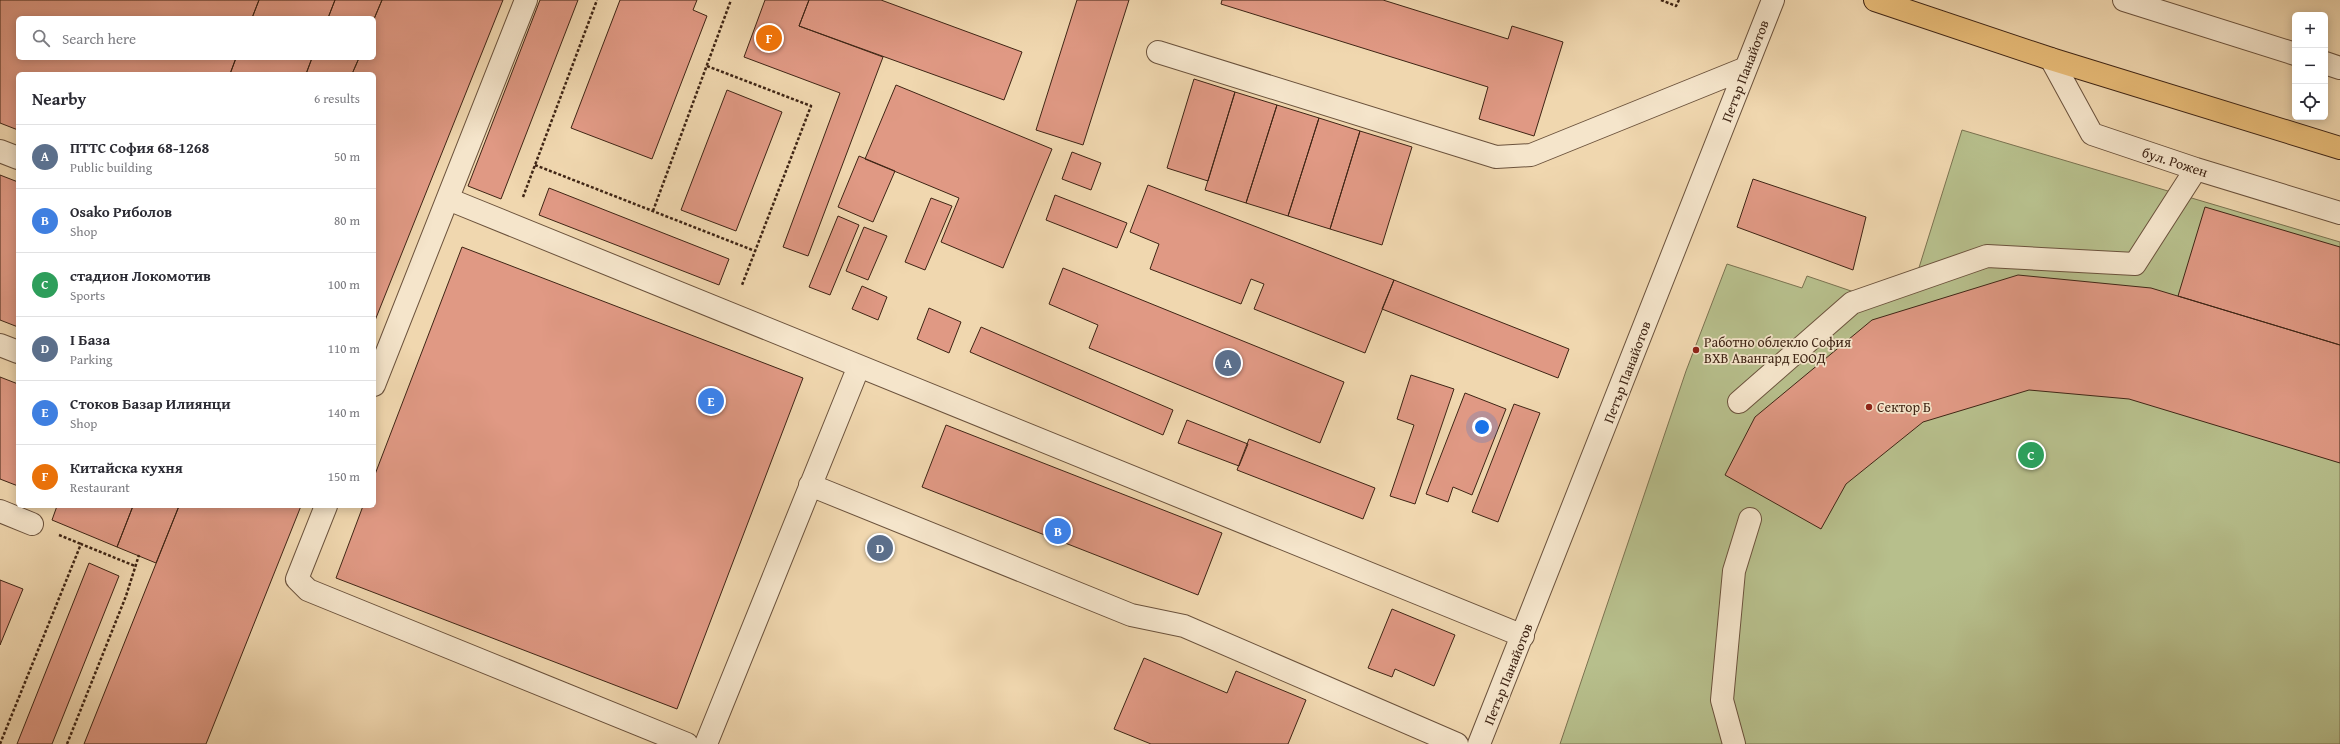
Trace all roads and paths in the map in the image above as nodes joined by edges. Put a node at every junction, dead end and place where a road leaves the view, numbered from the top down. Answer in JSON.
{"nodes":[{"id":1,"x":526,"y":0,"type":"edge"},
{"id":2,"x":597,"y":0,"type":"edge"},
{"id":3,"x":731,"y":0,"type":"edge"},
{"id":4,"x":1661,"y":0,"type":"edge"},
{"id":5,"x":1679,"y":0,"type":"edge"},
{"id":6,"x":1773,"y":0,"type":"edge"},
{"id":7,"x":1875,"y":0,"type":"edge"},
{"id":8,"x":2124,"y":0,"type":"edge"},
{"id":9,"x":1158,"y":52,"type":"dead end"},
{"id":10,"x":2292,"y":53,"type":"edge"},
{"id":11,"x":2052,"y":59,"type":"junction"},
{"id":12,"x":2328,"y":64,"type":"edge"},
{"id":13,"x":707,"y":66,"type":"junction"},
{"id":14,"x":1746,"y":68,"type":"junction"},
{"id":15,"x":2340,"y":68,"type":"edge"},
{"id":16,"x":2340,"y":148,"type":"edge"},
{"id":17,"x":0,"y":151,"type":"edge"},
{"id":18,"x":16,"y":157,"type":"edge"},
{"id":19,"x":535,"y":165,"type":"junction"},
{"id":20,"x":2196,"y":169,"type":"junction"},
{"id":21,"x":448,"y":199,"type":"junction"},
{"id":22,"x":653,"y":211,"type":"junction"},
{"id":23,"x":2340,"y":213,"type":"edge"},
{"id":24,"x":513,"y":226,"type":"junction"},
{"id":25,"x":755,"y":251,"type":"junction"},
{"id":26,"x":731,"y":314,"type":"junction"},
{"id":27,"x":0,"y":345,"type":"edge"},
{"id":28,"x":16,"y":351,"type":"edge"},
{"id":29,"x":859,"y":366,"type":"junction"},
{"id":30,"x":376,"y":380,"type":"edge"},
{"id":31,"x":1739,"y":402,"type":"dead end"},
{"id":32,"x":810,"y":485,"type":"junction"},
{"id":33,"x":325,"y":508,"type":"edge"},
{"id":34,"x":0,"y":511,"type":"edge"},
{"id":35,"x":1750,"y":519,"type":"dead end"},
{"id":36,"x":32,"y":524,"type":"dead end"},
{"id":37,"x":139,"y":555,"type":"dead end"},
{"id":38,"x":135,"y":566,"type":"junction"},
{"id":39,"x":1523,"y":636,"type":"junction"},
{"id":40,"x":0,"y":744,"type":"edge"},
{"id":41,"x":67,"y":744,"type":"edge"},
{"id":42,"x":687,"y":744,"type":"edge"},
{"id":43,"x":706,"y":744,"type":"edge"},
{"id":44,"x":1457,"y":744,"type":"edge"},
{"id":45,"x":1479,"y":744,"type":"edge"},
{"id":46,"x":1734,"y":744,"type":"edge"}],
"edges":[{"from":1,"to":21,"type":"street"},
{"from":2,"to":19,"type":"path"},
{"from":3,"to":13,"type":"path"},
{"from":4,"to":5,"type":"path"},
{"from":6,"to":14,"type":"street","name":"Петър Панайотов"},
{"from":7,"to":11,"type":"main road"},
{"from":8,"to":10,"type":"street"},
{"from":9,"to":14,"type":"street"},
{"from":11,"to":16,"type":"main road"},
{"from":11,"to":20,"type":"street","name":"бул. Рожен"},
{"from":12,"to":15,"type":"street"},
{"from":13,"to":22,"type":"path"},
{"from":13,"to":25,"type":"path"},
{"from":14,"to":39,"type":"street","name":"Петър Панайотов"},
{"from":17,"to":18,"type":"street"},
{"from":19,"to":22,"type":"path"},
{"from":19,"to":24,"type":"path"},
{"from":20,"to":23,"type":"street","name":"бул. Рожен"},
{"from":20,"to":31,"type":"street"},
{"from":21,"to":24,"type":"street"},
{"from":21,"to":30,"type":"street"},
{"from":22,"to":25,"type":"path"},
{"from":24,"to":26,"type":"street"},
{"from":25,"to":26,"type":"path"},
{"from":26,"to":29,"type":"street"},
{"from":27,"to":28,"type":"street"},
{"from":29,"to":32,"type":"street"},
{"from":29,"to":39,"type":"street"},
{"from":32,"to":43,"type":"street"},
{"from":32,"to":44,"type":"street"},
{"from":33,"to":42,"type":"street"},
{"from":34,"to":36,"type":"street"},
{"from":35,"to":46,"type":"street"},
{"from":37,"to":38,"type":"path"},
{"from":38,"to":40,"type":"path"},
{"from":38,"to":41,"type":"path"},
{"from":39,"to":45,"type":"street","name":"Петър Панайотов"}]}
